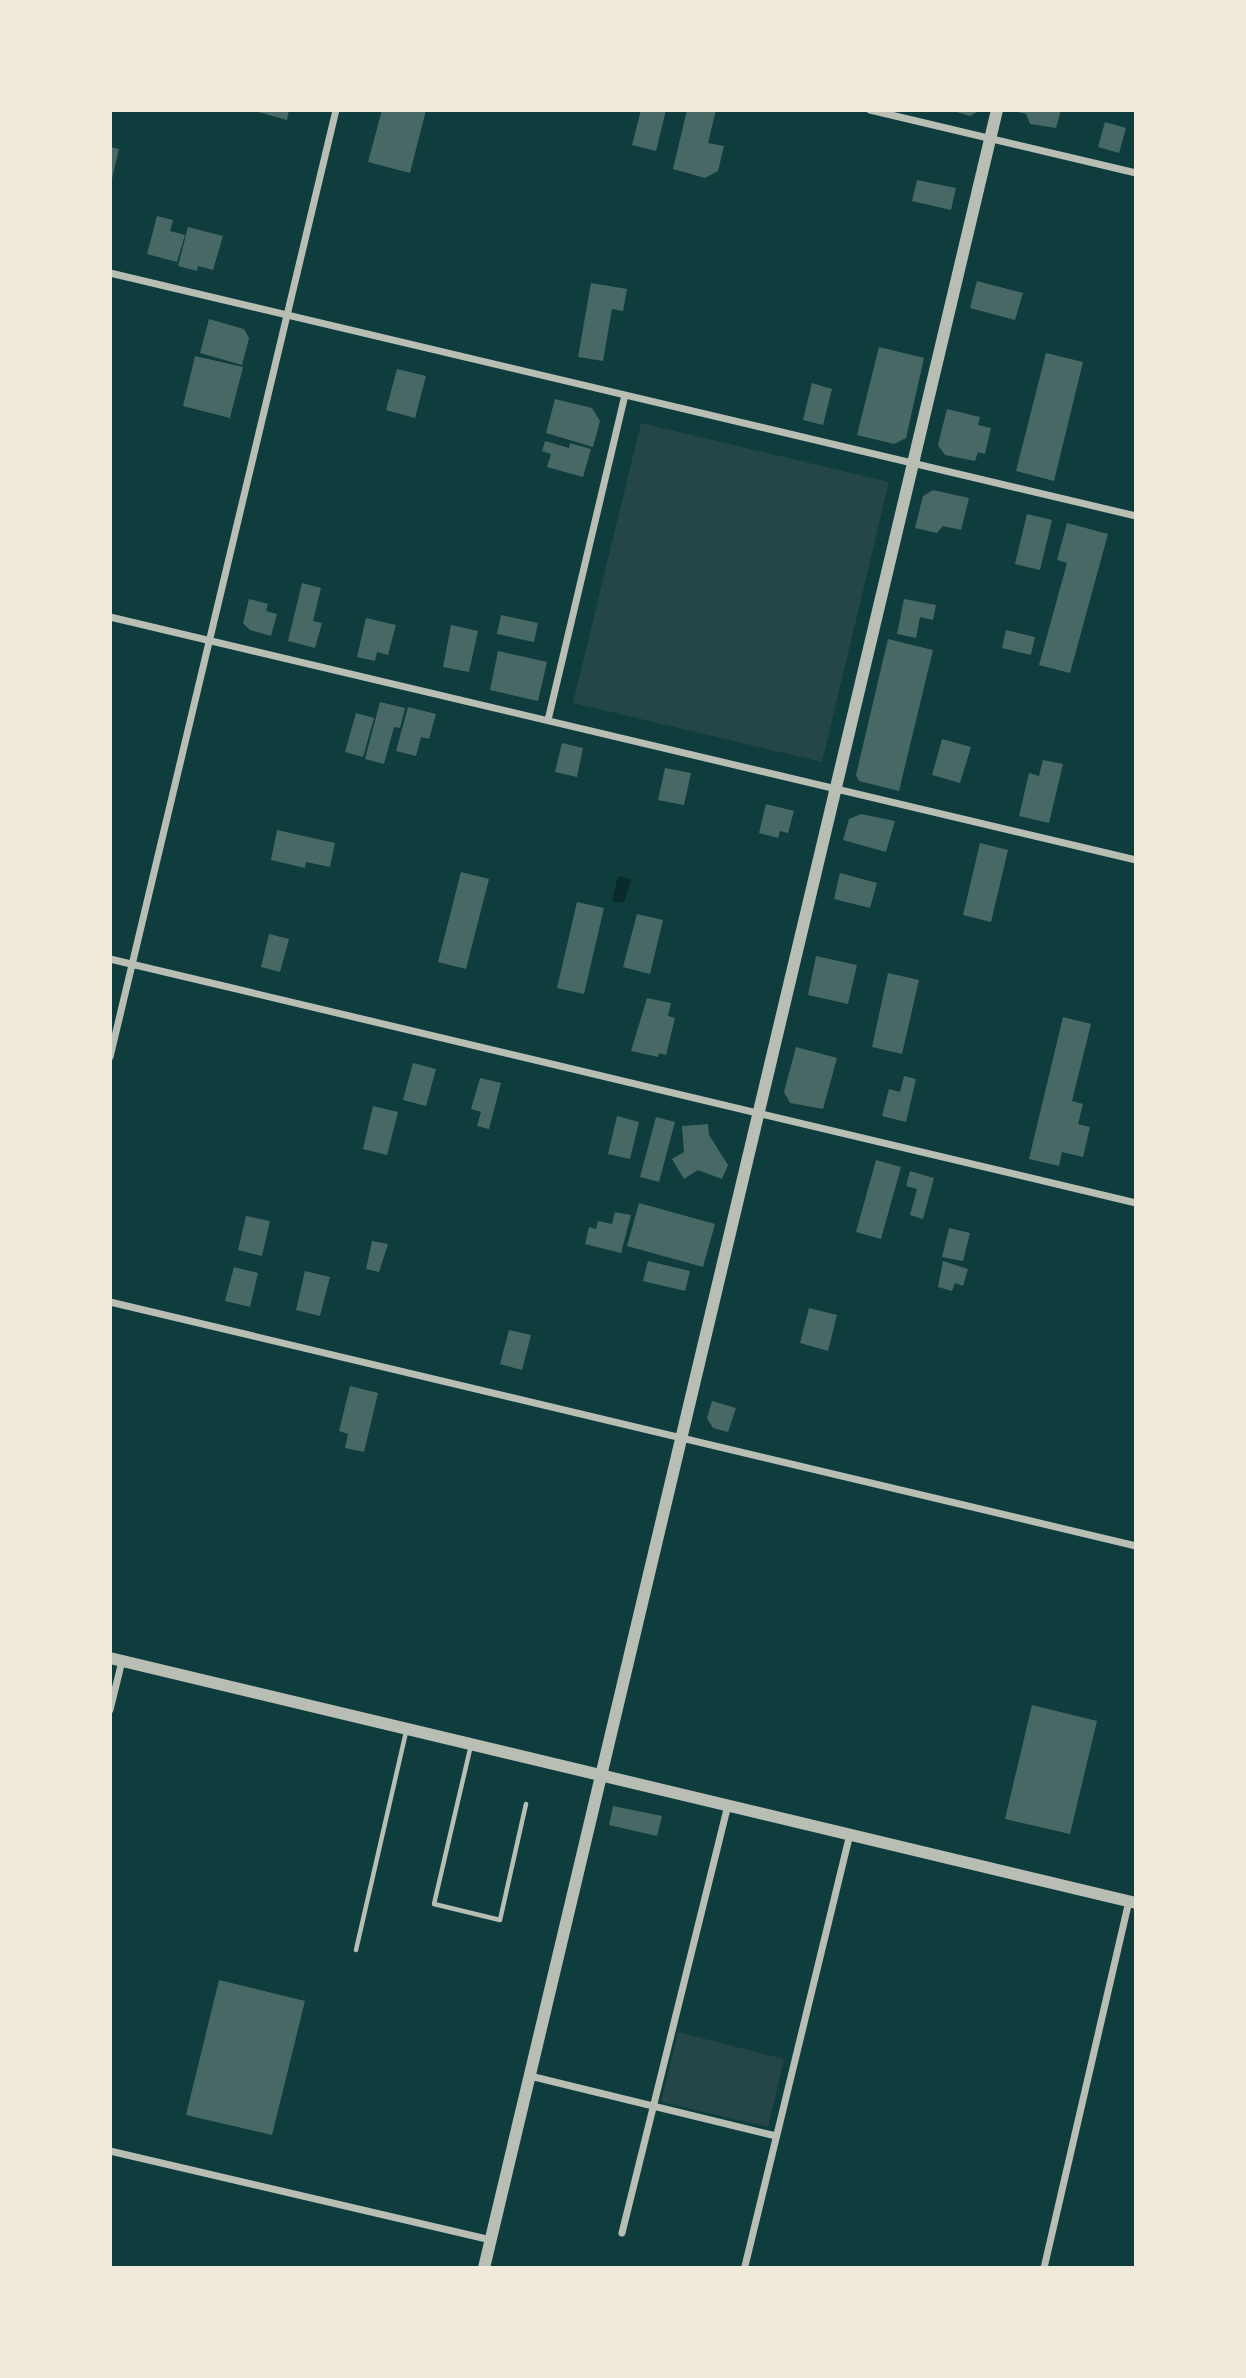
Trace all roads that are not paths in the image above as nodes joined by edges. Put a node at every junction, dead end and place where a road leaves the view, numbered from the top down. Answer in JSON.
{"nodes":[{"id":1,"x":336,"y":110,"type":"edge"},
{"id":2,"x":870,"y":110,"type":"edge"},
{"id":3,"x":997,"y":110,"type":"edge"},
{"id":4,"x":990,"y":139,"type":"junction"},
{"id":5,"x":1136,"y":173,"type":"edge"},
{"id":6,"x":110,"y":272,"type":"edge"},
{"id":7,"x":288,"y":315,"type":"junction"},
{"id":8,"x":625,"y":395,"type":"junction"},
{"id":9,"x":914,"y":463,"type":"junction"},
{"id":10,"x":1136,"y":516,"type":"edge"},
{"id":11,"x":110,"y":617,"type":"edge"},
{"id":12,"x":210,"y":642,"type":"junction"},
{"id":13,"x":548,"y":720,"type":"junction"},
{"id":14,"x":838,"y":788,"type":"junction"},
{"id":15,"x":1136,"y":860,"type":"edge"},
{"id":16,"x":110,"y":959,"type":"edge"},
{"id":17,"x":133,"y":964,"type":"junction"},
{"id":18,"x":110,"y":1057,"type":"edge"},
{"id":19,"x":760,"y":1114,"type":"junction"},
{"id":20,"x":1136,"y":1203,"type":"edge"},
{"id":21,"x":110,"y":1302,"type":"edge"},
{"id":22,"x":682,"y":1438,"type":"junction"},
{"id":23,"x":1136,"y":1546,"type":"edge"},
{"id":24,"x":116,"y":1659,"type":"edge"},
{"id":25,"x":110,"y":1710,"type":"edge"},
{"id":26,"x":407,"y":1729,"type":"junction"},
{"id":27,"x":471,"y":1744,"type":"junction"},
{"id":28,"x":602,"y":1775,"type":"junction"},
{"id":29,"x":526,"y":1804,"type":"dead end"},
{"id":30,"x":728,"y":1805,"type":"junction"},
{"id":31,"x":850,"y":1834,"type":"junction"},
{"id":32,"x":1132,"y":1902,"type":"edge"},
{"id":33,"x":356,"y":1950,"type":"dead end"},
{"id":34,"x":530,"y":2076,"type":"junction"},
{"id":35,"x":654,"y":2106,"type":"junction"},
{"id":36,"x":776,"y":2136,"type":"junction"},
{"id":37,"x":110,"y":2151,"type":"edge"},
{"id":38,"x":622,"y":2233,"type":"dead end"},
{"id":39,"x":491,"y":2240,"type":"junction"},
{"id":40,"x":745,"y":2266,"type":"edge"},
{"id":41,"x":484,"y":2268,"type":"edge"},
{"id":42,"x":1044,"y":2268,"type":"edge"}],
"edges":[{"from":1,"to":7,"type":"street"},
{"from":2,"to":4,"type":"street"},
{"from":3,"to":4,"type":"street"},
{"from":4,"to":5,"type":"street"},
{"from":4,"to":9,"type":"street"},
{"from":6,"to":7,"type":"street"},
{"from":7,"to":8,"type":"street"},
{"from":7,"to":12,"type":"street"},
{"from":8,"to":9,"type":"street"},
{"from":8,"to":13,"type":"street"},
{"from":9,"to":10,"type":"street"},
{"from":9,"to":14,"type":"street"},
{"from":11,"to":12,"type":"street"},
{"from":12,"to":13,"type":"street"},
{"from":12,"to":17,"type":"street"},
{"from":13,"to":14,"type":"street"},
{"from":14,"to":15,"type":"street"},
{"from":14,"to":19,"type":"street"},
{"from":16,"to":17,"type":"street"},
{"from":17,"to":18,"type":"street"},
{"from":17,"to":19,"type":"street"},
{"from":19,"to":20,"type":"street"},
{"from":19,"to":22,"type":"street"},
{"from":21,"to":22,"type":"street"},
{"from":22,"to":23,"type":"street"},
{"from":22,"to":28,"type":"street"},
{"from":24,"to":25,"type":"street"},
{"from":24,"to":26,"type":"street"},
{"from":26,"to":27,"type":"street"},
{"from":26,"to":33,"type":"lane"},
{"from":27,"to":28,"type":"street"},
{"from":27,"to":29,"type":"lane"},
{"from":28,"to":30,"type":"street"},
{"from":28,"to":34,"type":"street"},
{"from":30,"to":31,"type":"street"},
{"from":30,"to":35,"type":"street"},
{"from":31,"to":32,"type":"street"},
{"from":31,"to":36,"type":"street"},
{"from":32,"to":42,"type":"street"},
{"from":34,"to":35,"type":"street"},
{"from":34,"to":39,"type":"street"},
{"from":35,"to":36,"type":"street"},
{"from":35,"to":38,"type":"street"},
{"from":36,"to":40,"type":"street"},
{"from":37,"to":39,"type":"street"},
{"from":39,"to":41,"type":"street"}]}
